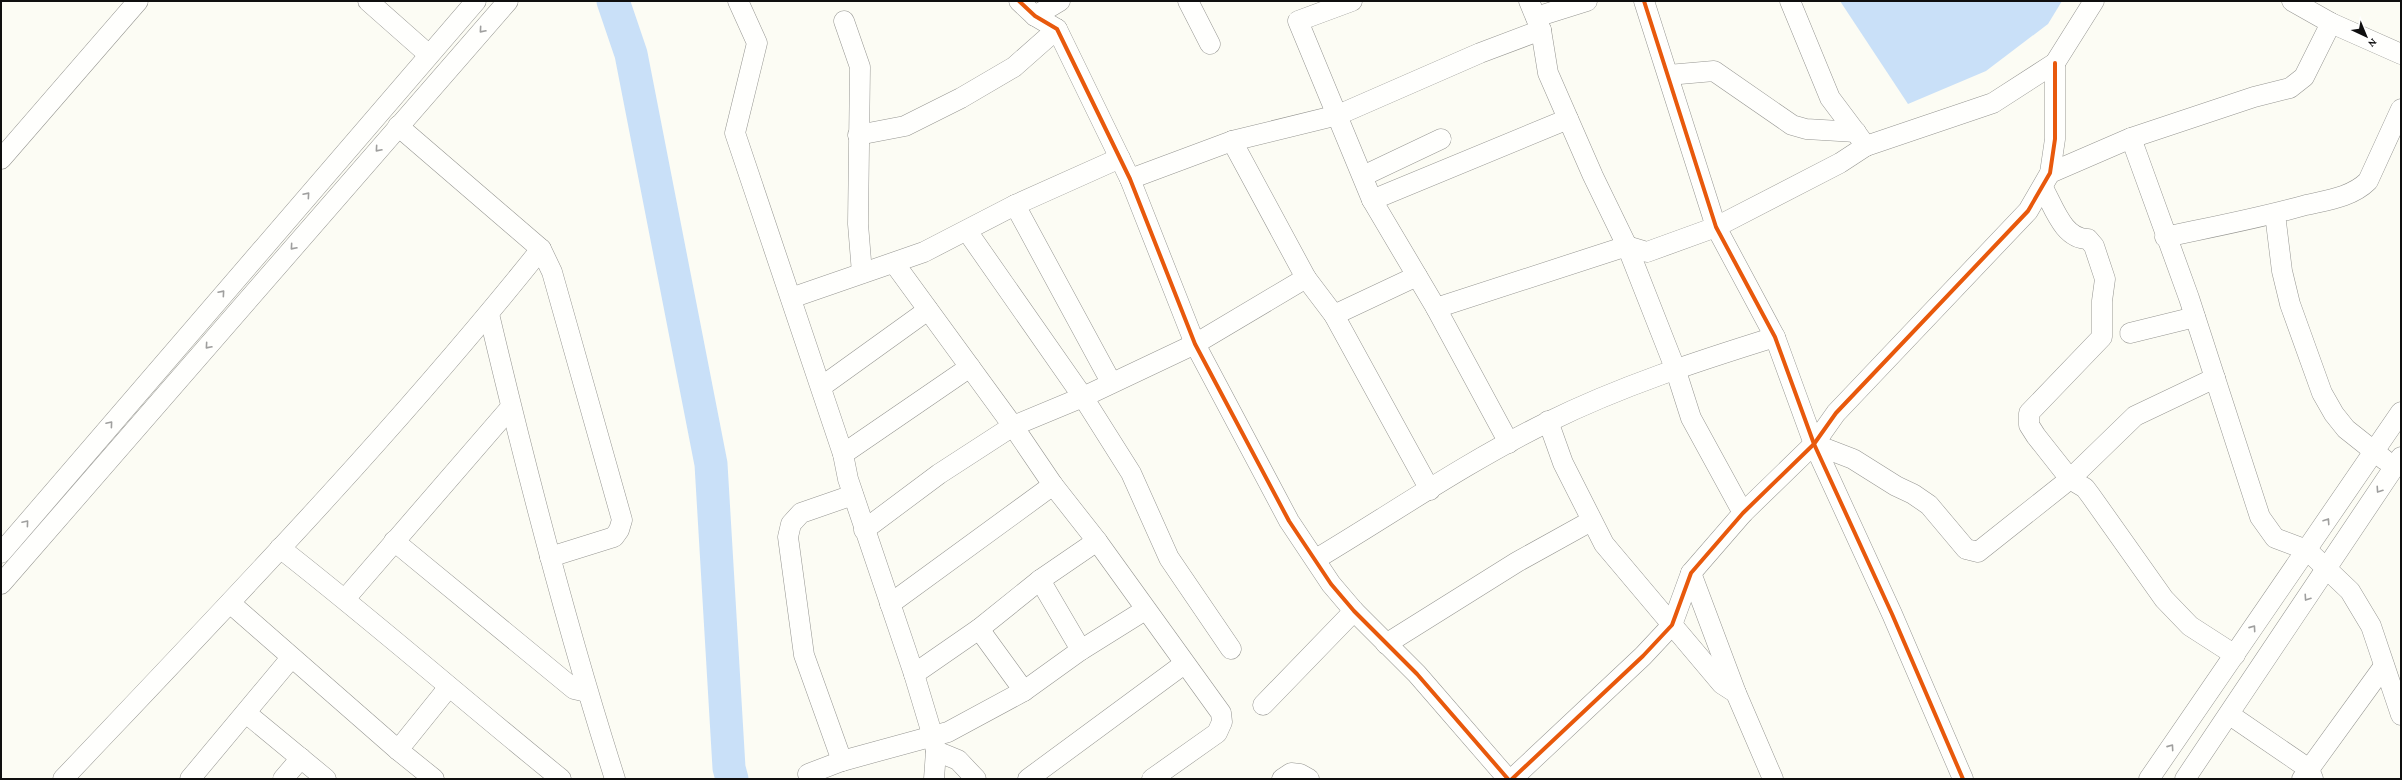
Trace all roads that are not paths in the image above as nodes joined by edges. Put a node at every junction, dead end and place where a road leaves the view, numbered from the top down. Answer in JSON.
{"nodes":[{"id":1,"x":138,"y":1,"type":"edge"},
{"id":2,"x":368,"y":1,"type":"edge"},
{"id":3,"x":508,"y":1,"type":"edge"},
{"id":4,"x":738,"y":1,"type":"edge"},
{"id":5,"x":1019,"y":1,"type":"edge"},
{"id":6,"x":1060,"y":1,"type":"edge"},
{"id":7,"x":1188,"y":1,"type":"edge"},
{"id":8,"x":1352,"y":1,"type":"edge"},
{"id":9,"x":1587,"y":1,"type":"edge"},
{"id":10,"x":1644,"y":1,"type":"edge"},
{"id":11,"x":1790,"y":1,"type":"edge"},
{"id":12,"x":2094,"y":1,"type":"edge"},
{"id":13,"x":2292,"y":1,"type":"edge"},
{"id":14,"x":474,"y":4,"type":"edge"},
{"id":15,"x":1035,"y":16,"type":"junction"},
{"id":16,"x":1535,"y":16,"type":"edge"},
{"id":17,"x":844,"y":21,"type":"dead end"},
{"id":18,"x":2331,"y":23,"type":"junction"},
{"id":19,"x":1057,"y":29,"type":"junction"},
{"id":20,"x":1210,"y":44,"type":"dead end"},
{"id":21,"x":428,"y":54,"type":"junction"},
{"id":22,"x":2401,"y":54,"type":"edge"},
{"id":23,"x":2055,"y":64,"type":"junction"},
{"id":24,"x":1668,"y":74,"type":"junction"},
{"id":25,"x":2401,"y":109,"type":"edge"},
{"id":26,"x":1338,"y":115,"type":"junction"},
{"id":27,"x":1568,"y":119,"type":"junction"},
{"id":28,"x":398,"y":126,"type":"junction"},
{"id":29,"x":858,"y":135,"type":"junction"},
{"id":30,"x":2131,"y":138,"type":"junction"},
{"id":31,"x":1441,"y":139,"type":"dead end"},
{"id":32,"x":1861,"y":139,"type":"junction"},
{"id":33,"x":1232,"y":141,"type":"junction"},
{"id":34,"x":1120,"y":158,"type":"junction"},
{"id":35,"x":1,"y":159,"type":"edge"},
{"id":36,"x":1363,"y":176,"type":"junction"},
{"id":37,"x":1130,"y":179,"type":"junction"},
{"id":38,"x":2046,"y":180,"type":"junction"},
{"id":39,"x":1372,"y":200,"type":"junction"},
{"id":40,"x":1015,"y":205,"type":"junction"},
{"id":41,"x":2274,"y":214,"type":"junction"},
{"id":42,"x":1716,"y":227,"type":"junction"},
{"id":43,"x":967,"y":231,"type":"junction"},
{"id":44,"x":2165,"y":237,"type":"junction"},
{"id":45,"x":1627,"y":246,"type":"junction"},
{"id":46,"x":541,"y":249,"type":"junction"},
{"id":47,"x":894,"y":263,"type":"junction"},
{"id":48,"x":862,"y":273,"type":"junction"},
{"id":49,"x":1417,"y":276,"type":"junction"},
{"id":50,"x":1306,"y":278,"type":"junction"},
{"id":51,"x":791,"y":298,"type":"junction"},
{"id":52,"x":1436,"y":308,"type":"junction"},
{"id":53,"x":928,"y":310,"type":"junction"},
{"id":54,"x":489,"y":314,"type":"junction"},
{"id":55,"x":1334,"y":315,"type":"junction"},
{"id":56,"x":2195,"y":317,"type":"junction"},
{"id":57,"x":2130,"y":333,"type":"dead end"},
{"id":58,"x":1775,"y":337,"type":"junction"},
{"id":59,"x":1195,"y":344,"type":"junction"},
{"id":60,"x":970,"y":367,"type":"junction"},
{"id":61,"x":1675,"y":368,"type":"junction"},
{"id":62,"x":2215,"y":378,"type":"junction"},
{"id":63,"x":1112,"y":382,"type":"junction"},
{"id":64,"x":821,"y":387,"type":"junction"},
{"id":65,"x":1083,"y":397,"type":"junction"},
{"id":66,"x":511,"y":407,"type":"junction"},
{"id":67,"x":2401,"y":412,"type":"edge"},
{"id":68,"x":1548,"y":421,"type":"junction"},
{"id":69,"x":1013,"y":426,"type":"junction"},
{"id":70,"x":1509,"y":444,"type":"junction"},
{"id":71,"x":1814,"y":444,"type":"junction"},
{"id":72,"x":2374,"y":452,"type":"junction"},
{"id":73,"x":843,"y":454,"type":"junction"},
{"id":74,"x":2399,"y":466,"type":"edge"},
{"id":75,"x":2070,"y":479,"type":"junction"},
{"id":76,"x":1053,"y":485,"type":"junction"},
{"id":77,"x":1430,"y":490,"type":"junction"},
{"id":78,"x":853,"y":495,"type":"junction"},
{"id":79,"x":1743,"y":513,"type":"junction"},
{"id":80,"x":1591,"y":521,"type":"junction"},
{"id":81,"x":864,"y":530,"type":"junction"},
{"id":82,"x":394,"y":541,"type":"junction"},
{"id":83,"x":1097,"y":541,"type":"junction"},
{"id":84,"x":280,"y":548,"type":"junction"},
{"id":85,"x":2307,"y":550,"type":"junction"},
{"id":86,"x":1,"y":553,"type":"edge"},
{"id":87,"x":550,"y":557,"type":"junction"},
{"id":88,"x":1316,"y":559,"type":"junction"},
{"id":89,"x":2326,"y":569,"type":"junction"},
{"id":90,"x":1691,"y":573,"type":"junction"},
{"id":91,"x":1040,"y":580,"type":"junction"},
{"id":92,"x":1,"y":584,"type":"edge"},
{"id":93,"x":345,"y":599,"type":"junction"},
{"id":94,"x":230,"y":603,"type":"junction"},
{"id":95,"x":890,"y":604,"type":"junction"},
{"id":96,"x":1145,"y":610,"type":"junction"},
{"id":97,"x":1354,"y":611,"type":"junction"},
{"id":98,"x":1672,"y":625,"type":"junction"},
{"id":99,"x":979,"y":630,"type":"junction"},
{"id":100,"x":1386,"y":644,"type":"junction"},
{"id":101,"x":1231,"y":649,"type":"dead end"},
{"id":102,"x":1081,"y":650,"type":"junction"},
{"id":103,"x":2235,"y":654,"type":"junction"},
{"id":104,"x":291,"y":658,"type":"junction"},
{"id":105,"x":1184,"y":664,"type":"junction"},
{"id":106,"x":2384,"y":666,"type":"junction"},
{"id":107,"x":914,"y":674,"type":"junction"},
{"id":108,"x":448,"y":688,"type":"junction"},
{"id":109,"x":1024,"y":691,"type":"junction"},
{"id":110,"x":587,"y":692,"type":"junction"},
{"id":111,"x":1736,"y":693,"type":"junction"},
{"id":112,"x":1263,"y":705,"type":"dead end"},
{"id":113,"x":246,"y":713,"type":"junction"},
{"id":114,"x":2230,"y":714,"type":"junction"},
{"id":115,"x":2401,"y":715,"type":"edge"},
{"id":116,"x":935,"y":744,"type":"junction"},
{"id":117,"x":398,"y":750,"type":"junction"},
{"id":118,"x":301,"y":758,"type":"junction"},
{"id":119,"x":842,"y":761,"type":"junction"},
{"id":120,"x":808,"y":774,"type":"dead end"},
{"id":121,"x":2308,"y":776,"type":"edge"},
{"id":122,"x":63,"y":779,"type":"edge"},
{"id":123,"x":190,"y":779,"type":"edge"},
{"id":124,"x":283,"y":779,"type":"edge"},
{"id":125,"x":326,"y":779,"type":"edge"},
{"id":126,"x":434,"y":779,"type":"edge"},
{"id":127,"x":561,"y":779,"type":"edge"},
{"id":128,"x":615,"y":779,"type":"edge"},
{"id":129,"x":934,"y":779,"type":"edge"},
{"id":130,"x":976,"y":779,"type":"edge"},
{"id":131,"x":1028,"y":779,"type":"edge"},
{"id":132,"x":1152,"y":779,"type":"edge"},
{"id":133,"x":1282,"y":779,"type":"edge"},
{"id":134,"x":1309,"y":779,"type":"edge"},
{"id":135,"x":1508,"y":779,"type":"edge"},
{"id":136,"x":1512,"y":779,"type":"edge"},
{"id":137,"x":1772,"y":779,"type":"edge"},
{"id":138,"x":1963,"y":779,"type":"edge"},
{"id":139,"x":2149,"y":779,"type":"edge"},
{"id":140,"x":2185,"y":779,"type":"edge"}],
"edges":[{"from":1,"to":35,"type":"street"},
{"from":2,"to":21,"type":"street"},
{"from":3,"to":28,"type":"street","one_way":true},
{"from":4,"to":51,"type":"street"},
{"from":5,"to":15,"type":"street"},
{"from":6,"to":15,"type":"street"},
{"from":7,"to":20,"type":"street"},
{"from":8,"to":26,"type":"street"},
{"from":9,"to":16,"type":"street"},
{"from":10,"to":24,"type":"street"},
{"from":11,"to":32,"type":"street"},
{"from":12,"to":23,"type":"street"},
{"from":13,"to":18,"type":"street"},
{"from":14,"to":21,"type":"street"},
{"from":15,"to":19,"type":"street"},
{"from":16,"to":26,"type":"street"},
{"from":16,"to":27,"type":"street"},
{"from":17,"to":29,"type":"street"},
{"from":18,"to":22,"type":"street"},
{"from":18,"to":30,"type":"street"},
{"from":19,"to":29,"type":"street"},
{"from":19,"to":34,"type":"street"},
{"from":86,"to":21,"type":"street","one_way":true},
{"from":23,"to":32,"type":"street"},
{"from":23,"to":38,"type":"street"},
{"from":24,"to":32,"type":"street"},
{"from":24,"to":42,"type":"street"},
{"from":25,"to":41,"type":"street"},
{"from":26,"to":33,"type":"street"},
{"from":26,"to":36,"type":"street"},
{"from":27,"to":39,"type":"street"},
{"from":27,"to":45,"type":"street"},
{"from":28,"to":46,"type":"street"},
{"from":28,"to":92,"type":"street","one_way":true},
{"from":29,"to":48,"type":"street"},
{"from":30,"to":38,"type":"street"},
{"from":30,"to":44,"type":"street"},
{"from":31,"to":36,"type":"street"},
{"from":32,"to":42,"type":"street"},
{"from":33,"to":37,"type":"street"},
{"from":33,"to":50,"type":"street"},
{"from":34,"to":37,"type":"street"},
{"from":34,"to":40,"type":"street"},
{"from":36,"to":39,"type":"street"},
{"from":37,"to":59,"type":"street"},
{"from":38,"to":71,"type":"street"},
{"from":38,"to":75,"type":"street"},
{"from":39,"to":49,"type":"street"},
{"from":40,"to":43,"type":"street"},
{"from":40,"to":63,"type":"street"},
{"from":41,"to":44,"type":"street"},
{"from":41,"to":72,"type":"street"},
{"from":42,"to":45,"type":"street"},
{"from":42,"to":58,"type":"street"},
{"from":43,"to":47,"type":"street"},
{"from":43,"to":65,"type":"street"},
{"from":44,"to":56,"type":"street"},
{"from":45,"to":52,"type":"street"},
{"from":45,"to":61,"type":"street"},
{"from":46,"to":54,"type":"street"},
{"from":46,"to":87,"type":"street"},
{"from":47,"to":48,"type":"street"},
{"from":47,"to":53,"type":"street"},
{"from":48,"to":51,"type":"street"},
{"from":49,"to":52,"type":"street"},
{"from":49,"to":55,"type":"street"},
{"from":50,"to":55,"type":"street"},
{"from":50,"to":59,"type":"street"},
{"from":51,"to":64,"type":"street"},
{"from":52,"to":70,"type":"street"},
{"from":53,"to":60,"type":"street"},
{"from":53,"to":64,"type":"street"},
{"from":54,"to":66,"type":"street"},
{"from":54,"to":84,"type":"street"},
{"from":55,"to":77,"type":"street"},
{"from":56,"to":57,"type":"street"},
{"from":56,"to":62,"type":"street"},
{"from":58,"to":61,"type":"street"},
{"from":58,"to":71,"type":"street"},
{"from":59,"to":63,"type":"street"},
{"from":59,"to":88,"type":"street"},
{"from":60,"to":69,"type":"street"},
{"from":60,"to":73,"type":"street"},
{"from":61,"to":68,"type":"street"},
{"from":61,"to":79,"type":"street"},
{"from":62,"to":75,"type":"street"},
{"from":62,"to":85,"type":"street"},
{"from":63,"to":65,"type":"street"},
{"from":64,"to":73,"type":"street"},
{"from":65,"to":69,"type":"street"},
{"from":65,"to":101,"type":"street"},
{"from":66,"to":82,"type":"street"},
{"from":66,"to":87,"type":"street"},
{"from":67,"to":72,"type":"street"},
{"from":68,"to":70,"type":"street"},
{"from":68,"to":80,"type":"street"},
{"from":69,"to":76,"type":"street"},
{"from":69,"to":81,"type":"street"},
{"from":70,"to":77,"type":"street"},
{"from":71,"to":75,"type":"street"},
{"from":71,"to":79,"type":"street"},
{"from":71,"to":138,"type":"street"},
{"from":72,"to":74,"type":"street"},
{"from":85,"to":72,"type":"street","one_way":true},
{"from":73,"to":78,"type":"street"},
{"from":74,"to":89,"type":"street","one_way":true},
{"from":75,"to":103,"type":"street"},
{"from":76,"to":83,"type":"street"},
{"from":76,"to":95,"type":"street"},
{"from":77,"to":88,"type":"street"},
{"from":78,"to":81,"type":"street"},
{"from":78,"to":119,"type":"street"},
{"from":79,"to":90,"type":"street"},
{"from":80,"to":98,"type":"street"},
{"from":80,"to":100,"type":"street"},
{"from":81,"to":95,"type":"street"},
{"from":82,"to":93,"type":"street"},
{"from":82,"to":110,"type":"street"},
{"from":83,"to":91,"type":"street"},
{"from":83,"to":96,"type":"street"},
{"from":84,"to":93,"type":"street"},
{"from":84,"to":94,"type":"street"},
{"from":85,"to":89,"type":"street"},
{"from":103,"to":85,"type":"street","one_way":true},
{"from":87,"to":110,"type":"street"},
{"from":88,"to":97,"type":"street"},
{"from":89,"to":106,"type":"street"},
{"from":89,"to":114,"type":"street","one_way":true},
{"from":90,"to":98,"type":"street"},
{"from":90,"to":111,"type":"street"},
{"from":91,"to":99,"type":"street"},
{"from":91,"to":102,"type":"street"},
{"from":93,"to":108,"type":"street"},
{"from":94,"to":104,"type":"street"},
{"from":94,"to":122,"type":"street"},
{"from":95,"to":107,"type":"street"},
{"from":96,"to":102,"type":"street"},
{"from":96,"to":105,"type":"street"},
{"from":97,"to":100,"type":"street"},
{"from":97,"to":112,"type":"street"},
{"from":98,"to":111,"type":"street"},
{"from":98,"to":136,"type":"street"},
{"from":99,"to":107,"type":"street"},
{"from":99,"to":109,"type":"street"},
{"from":100,"to":135,"type":"street"},
{"from":102,"to":109,"type":"street"},
{"from":139,"to":103,"type":"street","one_way":true},
{"from":104,"to":113,"type":"street"},
{"from":104,"to":117,"type":"street"},
{"from":105,"to":131,"type":"street"},
{"from":105,"to":132,"type":"street"},
{"from":106,"to":115,"type":"street"},
{"from":106,"to":121,"type":"street"},
{"from":107,"to":116,"type":"street"},
{"from":108,"to":117,"type":"street"},
{"from":108,"to":127,"type":"street"},
{"from":109,"to":116,"type":"street"},
{"from":110,"to":128,"type":"street"},
{"from":111,"to":137,"type":"street"},
{"from":113,"to":118,"type":"street"},
{"from":113,"to":123,"type":"street"},
{"from":114,"to":121,"type":"street"},
{"from":114,"to":140,"type":"street"},
{"from":116,"to":119,"type":"street"},
{"from":116,"to":129,"type":"street"},
{"from":116,"to":130,"type":"street"},
{"from":117,"to":126,"type":"street"},
{"from":118,"to":124,"type":"street"},
{"from":118,"to":125,"type":"street"},
{"from":119,"to":120,"type":"street"},
{"from":133,"to":134,"type":"street"}]}
